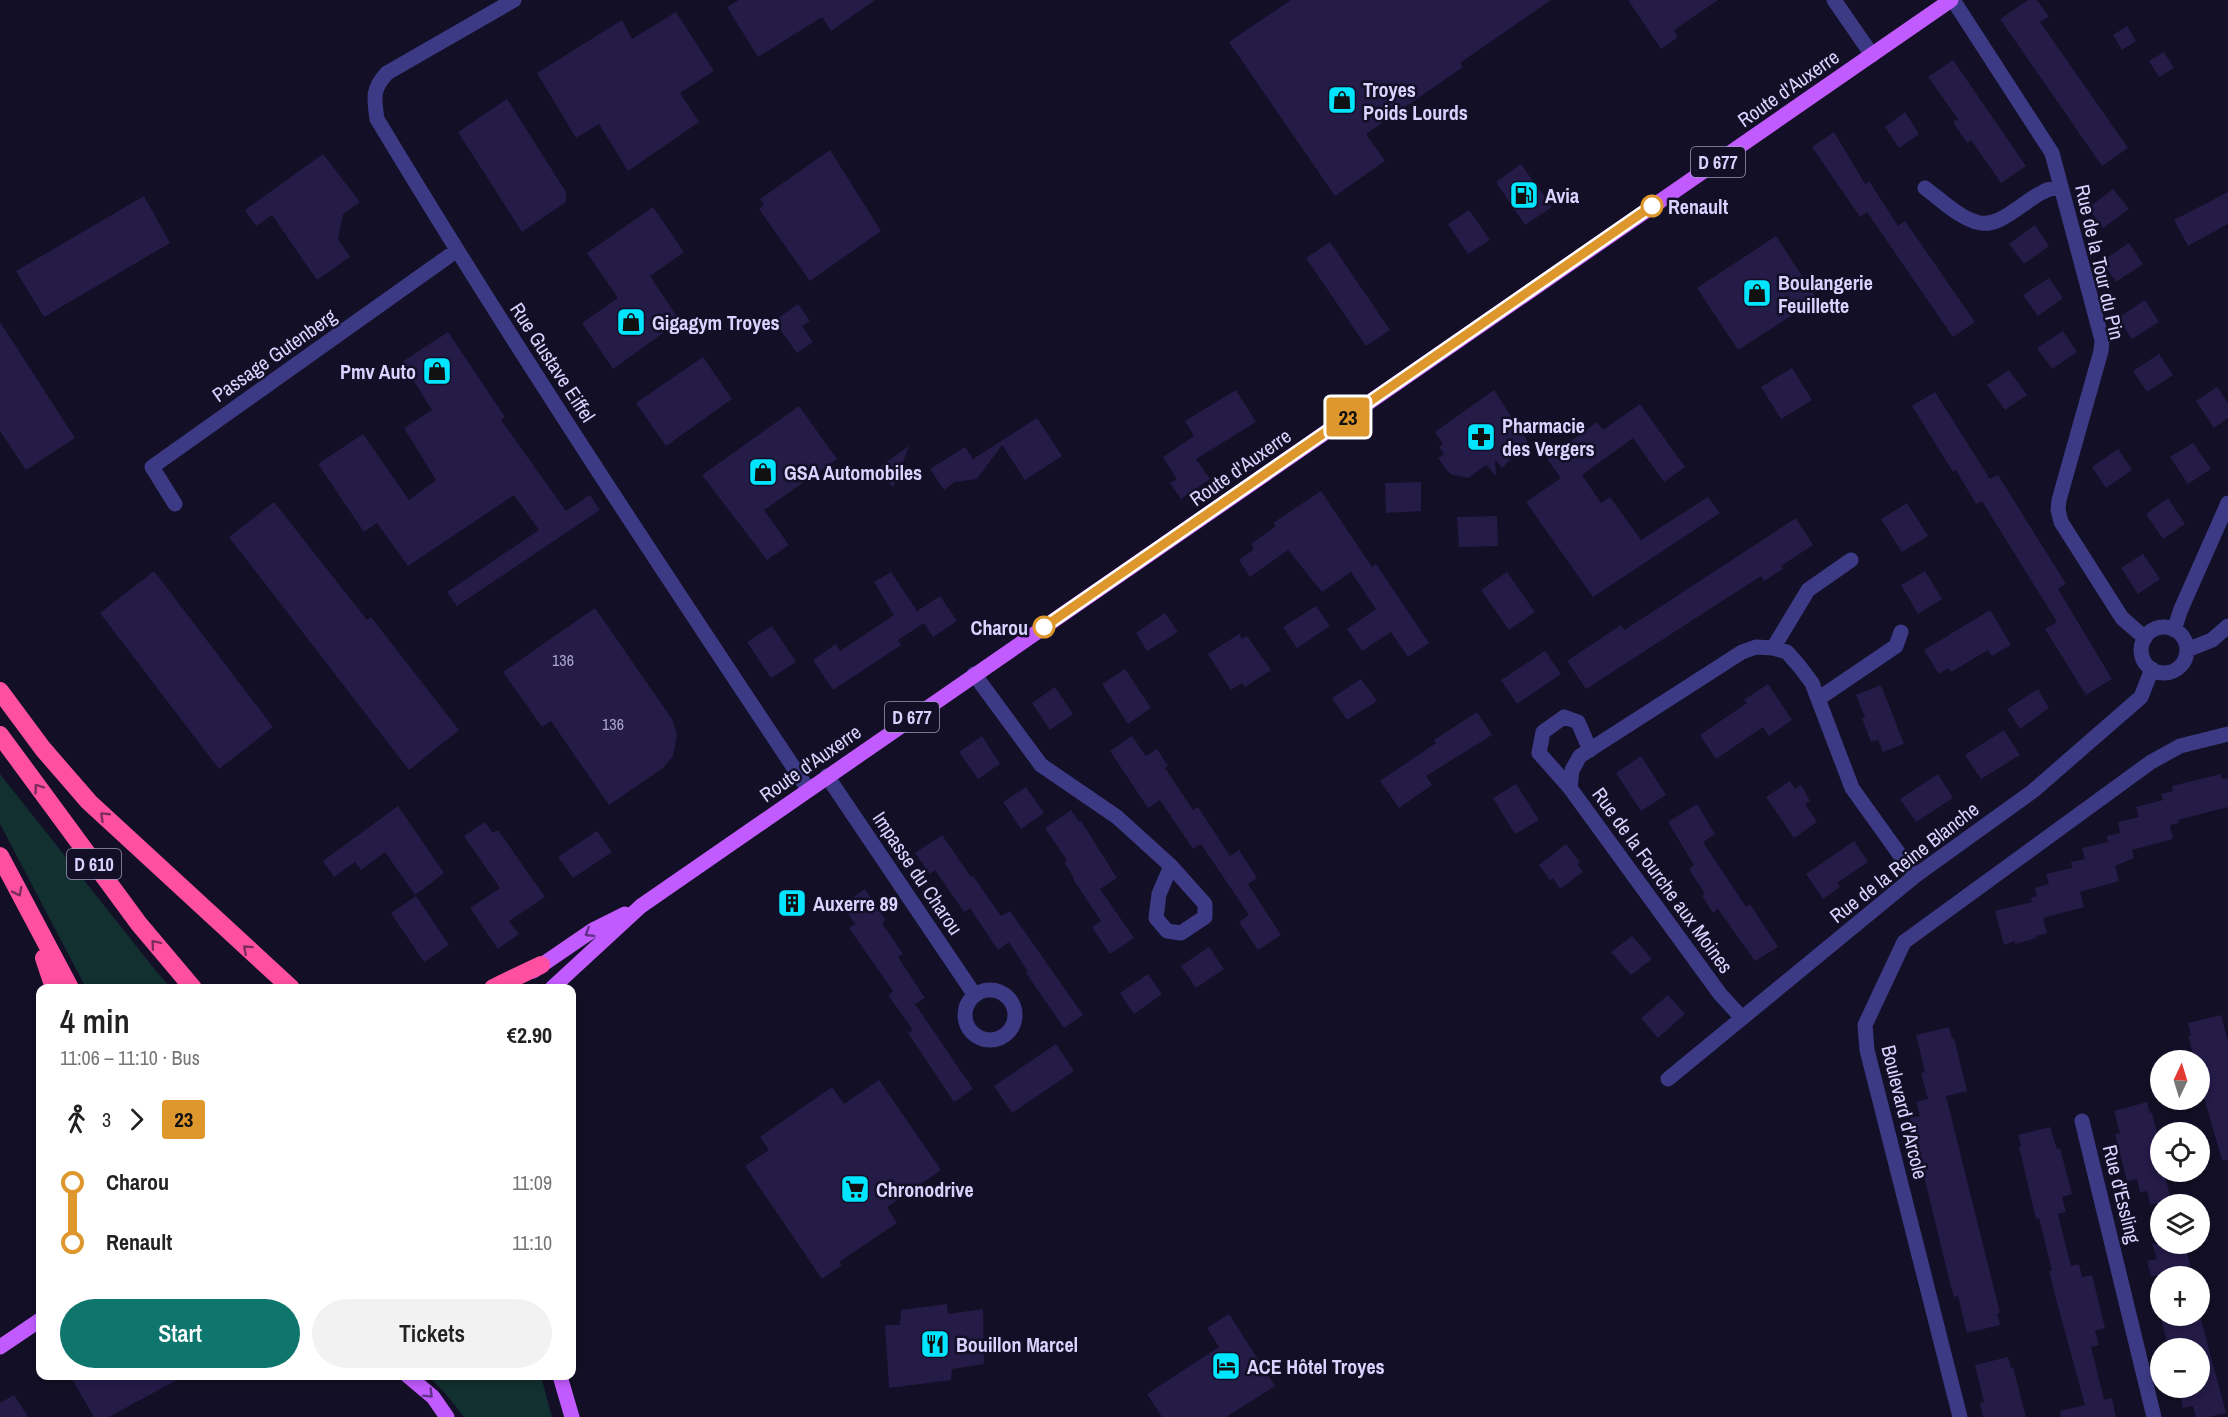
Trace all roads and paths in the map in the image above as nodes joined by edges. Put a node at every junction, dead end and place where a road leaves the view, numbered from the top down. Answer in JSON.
{"nodes":[{"id":1,"x":514,"y":0,"type":"edge"},
{"id":2,"x":1834,"y":0,"type":"edge"},
{"id":3,"x":1952,"y":0,"type":"edge"},
{"id":4,"x":1872,"y":55,"type":"junction"},
{"id":5,"x":2061,"y":187,"type":"junction"},
{"id":6,"x":1925,"y":188,"type":"dead end"},
{"id":7,"x":456,"y":251,"type":"junction"},
{"id":8,"x":2228,"y":503,"type":"edge"},
{"id":9,"x":175,"y":504,"type":"dead end"},
{"id":10,"x":1851,"y":560,"type":"dead end"},
{"id":11,"x":2228,"y":626,"type":"edge"},
{"id":12,"x":2174,"y":630,"type":"junction"},
{"id":13,"x":1901,"y":632,"type":"dead end"},
{"id":14,"x":2145,"y":638,"type":"junction"},
{"id":15,"x":1773,"y":648,"type":"junction"},
{"id":16,"x":2187,"y":650,"type":"junction"},
{"id":17,"x":2152,"y":669,"type":"junction"},
{"id":18,"x":974,"y":674,"type":"junction"},
{"id":19,"x":0,"y":691,"type":"edge"},
{"id":20,"x":1818,"y":699,"type":"junction"},
{"id":21,"x":0,"y":735,"type":"edge"},
{"id":22,"x":2228,"y":735,"type":"edge"},
{"id":23,"x":1590,"y":750,"type":"junction"},
{"id":24,"x":827,"y":776,"type":"junction"},
{"id":25,"x":1570,"y":788,"type":"junction"},
{"id":26,"x":808,"y":789,"type":"junction"},
{"id":27,"x":0,"y":856,"type":"edge"},
{"id":28,"x":1171,"y":866,"type":"dead end"},
{"id":29,"x":1914,"y":876,"type":"junction"},
{"id":30,"x":641,"y":906,"type":"junction"},
{"id":31,"x":36,"y":927,"type":"junction"},
{"id":32,"x":541,"y":965,"type":"junction"},
{"id":33,"x":53,"y":984,"type":"edge"},
{"id":34,"x":68,"y":984,"type":"edge"},
{"id":35,"x":190,"y":984,"type":"edge"},
{"id":36,"x":287,"y":984,"type":"edge"},
{"id":37,"x":501,"y":984,"type":"edge"},
{"id":38,"x":515,"y":984,"type":"edge"},
{"id":39,"x":556,"y":984,"type":"edge"},
{"id":40,"x":974,"y":994,"type":"dead end"},
{"id":41,"x":1742,"y":1018,"type":"junction"},
{"id":42,"x":1668,"y":1079,"type":"dead end"},
{"id":43,"x":2082,"y":1121,"type":"dead end"},
{"id":44,"x":36,"y":1323,"type":"edge"},
{"id":45,"x":0,"y":1347,"type":"edge"},
{"id":46,"x":413,"y":1380,"type":"edge"},
{"id":47,"x":561,"y":1380,"type":"edge"},
{"id":48,"x":447,"y":1417,"type":"edge"},
{"id":49,"x":572,"y":1417,"type":"edge"},
{"id":50,"x":1960,"y":1417,"type":"edge"},
{"id":51,"x":2154,"y":1417,"type":"edge"}],
"edges":[{"from":1,"to":7,"type":"street","name":"Rue Gustave Eiffel"},
{"from":2,"to":4,"type":"street"},
{"from":3,"to":4,"type":"main road","name":"Route d'Auxerre","number":"D 677"},
{"from":3,"to":5,"type":"street","name":"Rue de la Tour du Pin"},
{"from":4,"to":18,"type":"main road","name":"Route d'Auxerre","number":"D 677"},
{"from":5,"to":6,"type":"street"},
{"from":5,"to":14,"type":"street","name":"Rue de la Tour du Pin"},
{"from":7,"to":9,"type":"street","name":"Passage Gutenberg"},
{"from":7,"to":26,"type":"street","name":"Rue Gustave Eiffel"},
{"from":8,"to":12,"type":"street"},
{"from":10,"to":15,"type":"street"},
{"from":11,"to":16,"type":"street"},
{"from":12,"to":14,"type":"street"},
{"from":12,"to":16,"type":"street"},
{"from":13,"to":20,"type":"street"},
{"from":14,"to":17,"type":"street"},
{"from":15,"to":20,"type":"street"},
{"from":15,"to":23,"type":"street","name":"Rue de la Fourche aux Moines"},
{"from":16,"to":17,"type":"street"},
{"from":17,"to":29,"type":"street","name":"Rue de la Reine Blanche"},
{"from":18,"to":24,"type":"main road","name":"Route d'Auxerre","number":"D 677"},
{"from":18,"to":28,"type":"street"},
{"from":36,"to":19,"type":"highway","one_way":true},
{"from":20,"to":29,"type":"street"},
{"from":35,"to":21,"type":"highway","number":"D 610","one_way":true},
{"from":22,"to":50,"type":"street","name":"Boulevard d'Arcole"},
{"from":23,"to":25,"type":"street","name":"Rue de la Fourche aux Moines"},
{"from":23,"to":25,"type":"street"},
{"from":24,"to":26,"type":"main road","name":"Route d'Auxerre","number":"D 677"},
{"from":24,"to":40,"type":"street","name":"Impasse du Charou"},
{"from":25,"to":41,"type":"street","name":"Rue de la Fourche aux Moines"},
{"from":26,"to":30,"type":"main road","name":"Route d'Auxerre","number":"D 677"},
{"from":27,"to":31,"type":"highway","one_way":true},
{"from":29,"to":41,"type":"street","name":"Rue de la Reine Blanche"},
{"from":30,"to":32,"type":"main road","name":"Route d'Auxerre","number":"D 677","one_way":true},
{"from":30,"to":39,"type":"main road","name":"Route d'Auxerre","number":"D 677"},
{"from":31,"to":33,"type":"highway"},
{"from":31,"to":34,"type":"highway"},
{"from":32,"to":37,"type":"highway"},
{"from":32,"to":38,"type":"main road","name":"Route d'Auxerre","number":"D 677"},
{"from":41,"to":42,"type":"street","name":"Rue de la Reine Blanche"},
{"from":43,"to":51,"type":"street","name":"Rue d'Essling"},
{"from":44,"to":45,"type":"main road"},
{"from":46,"to":48,"type":"main road","one_way":true},
{"from":47,"to":49,"type":"main road"}]}
